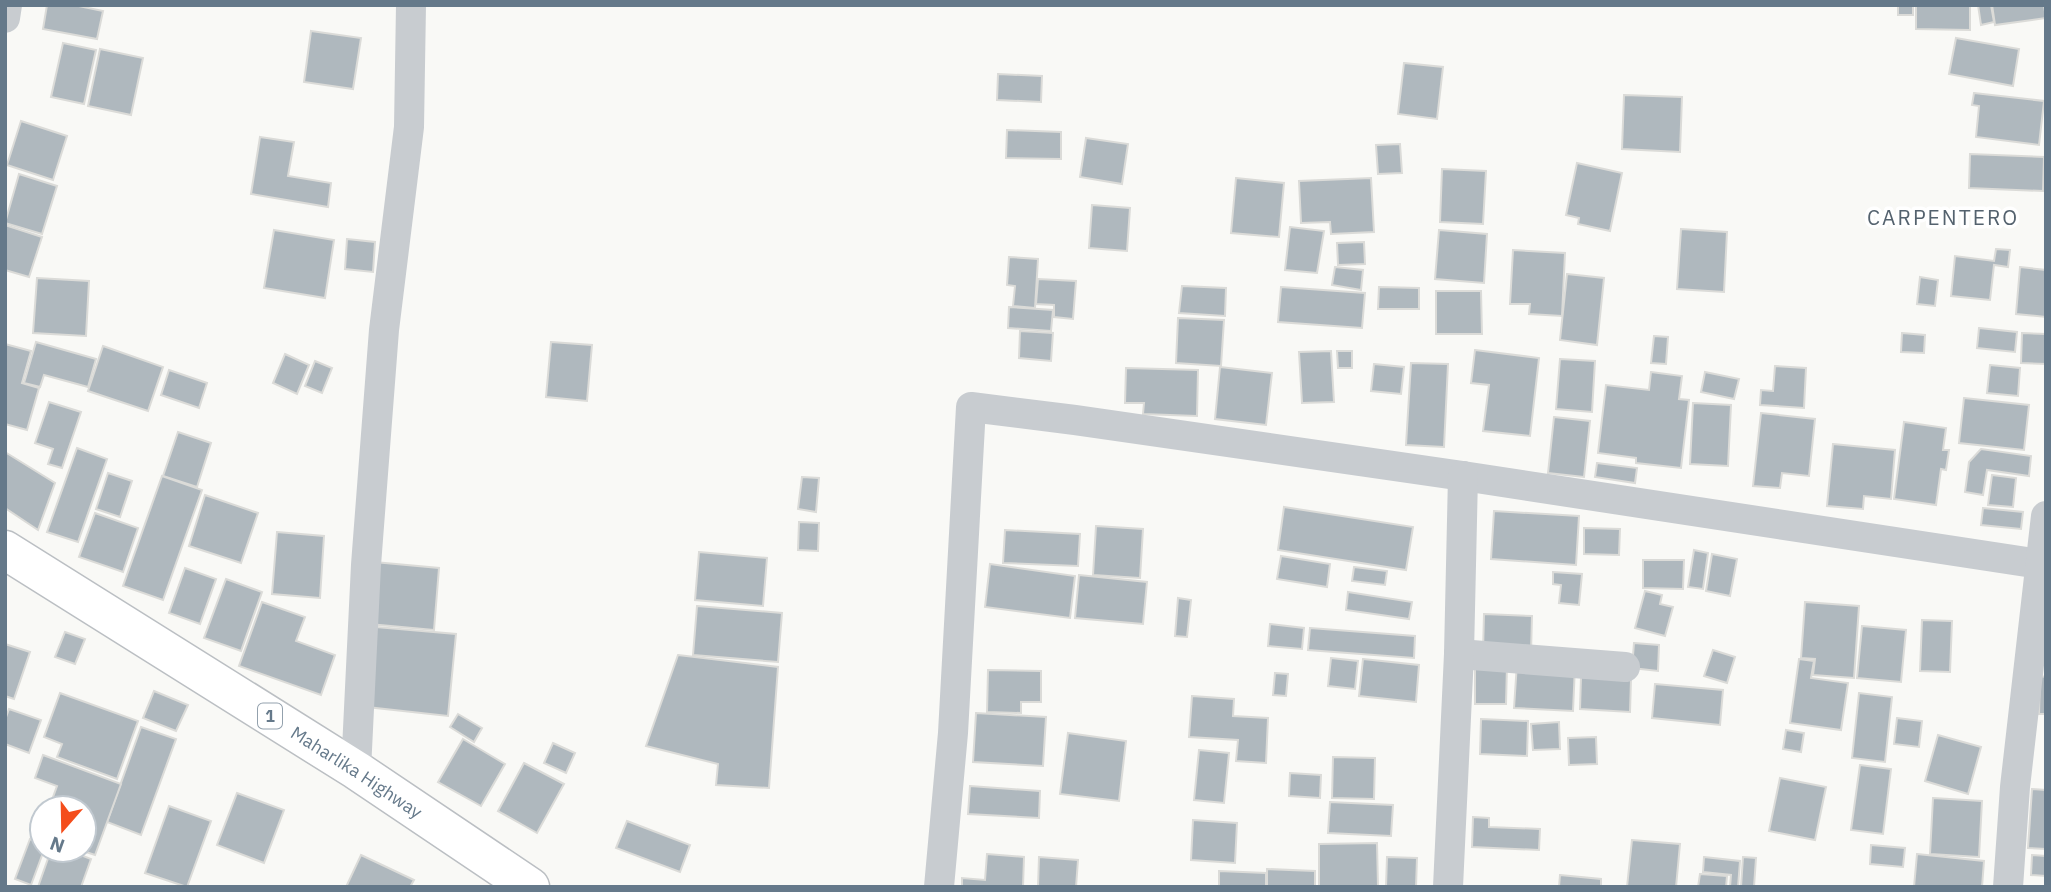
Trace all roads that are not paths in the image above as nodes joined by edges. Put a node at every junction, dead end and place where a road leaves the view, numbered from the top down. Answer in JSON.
{"nodes":[{"id":1,"x":7,"y":5,"type":"edge"},
{"id":2,"x":411,"y":5,"type":"edge"},
{"id":3,"x":5,"y":18,"type":"edge"},
{"id":4,"x":1463,"y":476,"type":"junction"},
{"id":5,"x":2046,"y":516,"type":"edge"},
{"id":6,"x":5,"y":550,"type":"edge"},
{"id":7,"x":2044,"y":565,"type":"edge"},
{"id":8,"x":1459,"y":654,"type":"junction"},
{"id":9,"x":1625,"y":667,"type":"dead end"},
{"id":10,"x":356,"y":770,"type":"junction"},
{"id":11,"x":530,"y":887,"type":"edge"},
{"id":12,"x":939,"y":887,"type":"edge"},
{"id":13,"x":1448,"y":887,"type":"edge"},
{"id":14,"x":2008,"y":887,"type":"edge"}],
"edges":[{"from":1,"to":3,"type":"street"},
{"from":2,"to":10,"type":"street"},
{"from":4,"to":7,"type":"street"},
{"from":4,"to":8,"type":"street"},
{"from":4,"to":12,"type":"street"},
{"from":5,"to":7,"type":"street"},
{"from":6,"to":10,"type":"main road","name":"Maharlika Highway","number":"1"},
{"from":7,"to":14,"type":"street"},
{"from":8,"to":9,"type":"street"},
{"from":8,"to":13,"type":"street"},
{"from":10,"to":11,"type":"main road","name":"Maharlika Highway","number":"1"}]}
